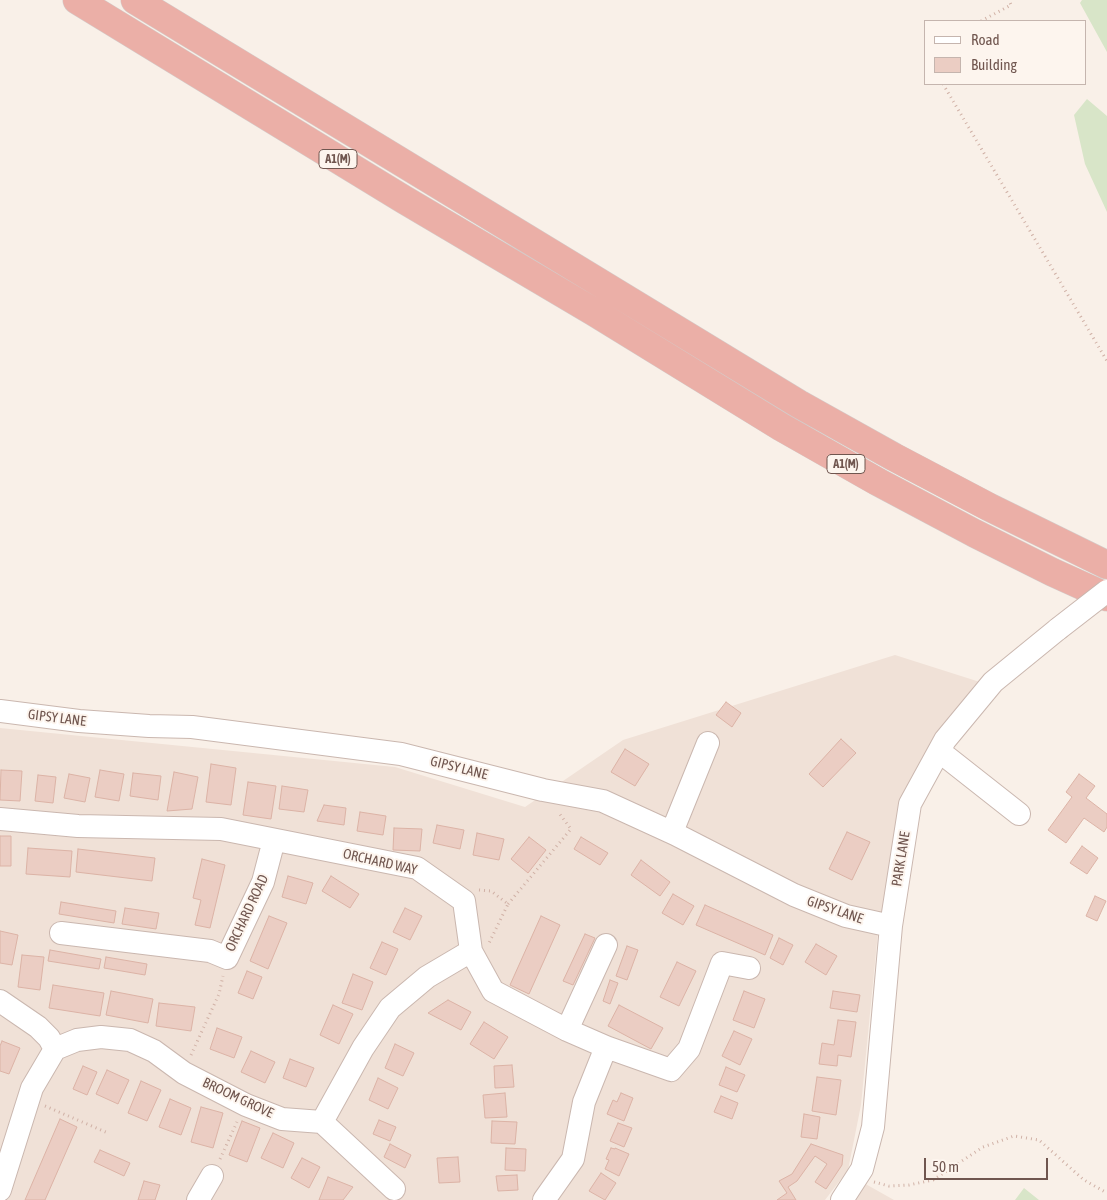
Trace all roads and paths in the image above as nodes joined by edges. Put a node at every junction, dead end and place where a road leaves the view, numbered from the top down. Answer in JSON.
{"nodes":[{"id":1,"x":77,"y":0,"type":"edge"},
{"id":2,"x":135,"y":0,"type":"edge"},
{"id":3,"x":1009,"y":0,"type":"edge"},
{"id":4,"x":983,"y":20,"type":"edge"},
{"id":5,"x":944,"y":85,"type":"edge"},
{"id":6,"x":1107,"y":361,"type":"edge"},
{"id":7,"x":1107,"y":565,"type":"edge"},
{"id":8,"x":1107,"y":591,"type":"edge"},
{"id":9,"x":1107,"y":598,"type":"edge"},
{"id":10,"x":0,"y":711,"type":"edge"},
{"id":11,"x":708,"y":743,"type":"dead end"},
{"id":12,"x":939,"y":750,"type":"junction"},
{"id":13,"x":543,"y":790,"type":"junction"},
{"id":14,"x":1019,"y":814,"type":"dead end"},
{"id":15,"x":0,"y":819,"type":"edge"},
{"id":16,"x":672,"y":832,"type":"junction"},
{"id":17,"x":274,"y":840,"type":"junction"},
{"id":18,"x":508,"y":904,"type":"dead end"},
{"id":19,"x":891,"y":926,"type":"junction"},
{"id":20,"x":61,"y":933,"type":"dead end"},
{"id":21,"x":606,"y":945,"type":"dead end"},
{"id":22,"x":471,"y":951,"type":"junction"},
{"id":23,"x":227,"y":958,"type":"junction"},
{"id":24,"x":749,"y":968,"type":"dead end"},
{"id":25,"x":0,"y":1001,"type":"edge"},
{"id":26,"x":567,"y":1030,"type":"junction"},
{"id":27,"x":606,"y":1047,"type":"junction"},
{"id":28,"x":55,"y":1049,"type":"junction"},
{"id":29,"x":184,"y":1073,"type":"junction"},
{"id":30,"x":28,"y":1099,"type":"junction"},
{"id":31,"x":246,"y":1105,"type":"junction"},
{"id":32,"x":322,"y":1122,"type":"junction"},
{"id":33,"x":108,"y":1133,"type":"dead end"},
{"id":34,"x":212,"y":1176,"type":"joint"},
{"id":35,"x":856,"y":1178,"type":"junction"},
{"id":36,"x":394,"y":1188,"type":"dead end"},
{"id":37,"x":0,"y":1190,"type":"edge"},
{"id":38,"x":1107,"y":1193,"type":"edge"},
{"id":39,"x":198,"y":1200,"type":"edge"},
{"id":40,"x":544,"y":1200,"type":"edge"},
{"id":41,"x":842,"y":1200,"type":"edge"}],
"edges":[{"from":1,"to":9,"type":"highway","number":"A1(M)"},
{"from":2,"to":7,"type":"highway","number":"A1(M)"},
{"from":3,"to":4,"type":"path"},
{"from":5,"to":6,"type":"path"},
{"from":8,"to":12,"type":"street","name":"PARK LANE","bridge":true},
{"from":10,"to":13,"type":"street","name":"GIPSY LANE"},
{"from":11,"to":16,"type":"street"},
{"from":12,"to":14,"type":"street"},
{"from":12,"to":19,"type":"street","name":"PARK LANE"},
{"from":13,"to":16,"type":"street","name":"GIPSY LANE"},
{"from":13,"to":18,"type":"path"},
{"from":15,"to":17,"type":"street","name":"ORCHARD WAY"},
{"from":16,"to":19,"type":"street","name":"GIPSY LANE"},
{"from":17,"to":22,"type":"street","name":"ORCHARD WAY"},
{"from":17,"to":23,"type":"street","name":"ORCHARD ROAD"},
{"from":19,"to":35,"type":"street","name":"PARK LANE"},
{"from":20,"to":23,"type":"street"},
{"from":21,"to":26,"type":"street"},
{"from":22,"to":26,"type":"street","name":"ORCHARD WAY"},
{"from":22,"to":32,"type":"street"},
{"from":23,"to":29,"type":"path"},
{"from":24,"to":27,"type":"street","name":"ORCHARD WAY"},
{"from":25,"to":28,"type":"street"},
{"from":26,"to":27,"type":"street","name":"ORCHARD WAY"},
{"from":27,"to":40,"type":"street"},
{"from":28,"to":29,"type":"street","name":"BROOM GROVE"},
{"from":28,"to":30,"type":"street"},
{"from":29,"to":31,"type":"street","name":"BROOM GROVE"},
{"from":30,"to":33,"type":"path"},
{"from":30,"to":37,"type":"street"},
{"from":31,"to":32,"type":"street","name":"BROOM GROVE"},
{"from":31,"to":34,"type":"path"},
{"from":32,"to":36,"type":"street"},
{"from":34,"to":39,"type":"street"},
{"from":35,"to":38,"type":"path"},
{"from":35,"to":41,"type":"street","name":"PARK LANE"}]}
